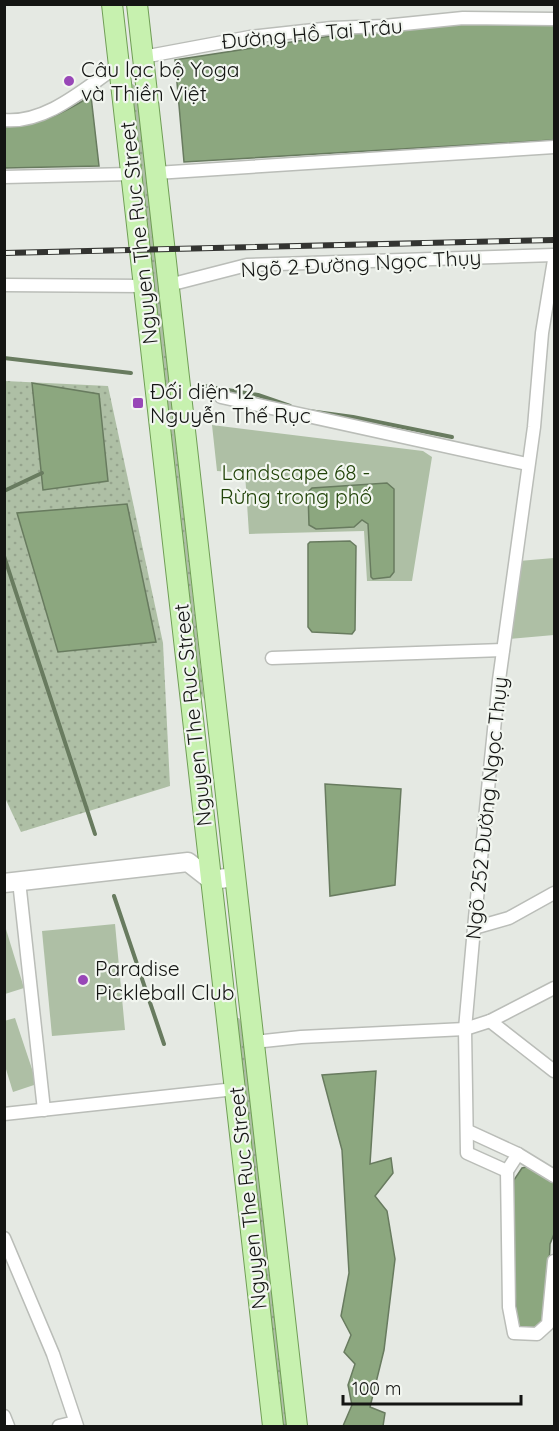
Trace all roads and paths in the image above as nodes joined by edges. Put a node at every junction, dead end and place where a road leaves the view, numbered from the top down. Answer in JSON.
{"nodes":[{"id":1,"x":112,"y":4,"type":"edge"},
{"id":2,"x":137,"y":4,"type":"edge"},
{"id":3,"x":555,"y":19,"type":"edge"},
{"id":4,"x":143,"y":57,"type":"junction"},
{"id":5,"x":119,"y":65,"type":"junction"},
{"id":6,"x":4,"y":120,"type":"edge"},
{"id":7,"x":555,"y":147,"type":"edge"},
{"id":8,"x":156,"y":173,"type":"junction"},
{"id":9,"x":131,"y":174,"type":"junction"},
{"id":10,"x":4,"y":177,"type":"edge"},
{"id":11,"x":555,"y":255,"type":"edge"},
{"id":12,"x":555,"y":260,"type":"edge"},
{"id":13,"x":4,"y":285,"type":"edge"},
{"id":14,"x":169,"y":285,"type":"junction"},
{"id":15,"x":144,"y":286,"type":"junction"},
{"id":16,"x":221,"y":397,"type":"dead end"},
{"id":17,"x":527,"y":464,"type":"junction"},
{"id":18,"x":503,"y":650,"type":"junction"},
{"id":19,"x":272,"y":658,"type":"dead end"},
{"id":20,"x":231,"y":837,"type":"junction"},
{"id":21,"x":206,"y":839,"type":"junction"},
{"id":22,"x":188,"y":862,"type":"junction"},
{"id":23,"x":235,"y":877,"type":"junction"},
{"id":24,"x":211,"y":880,"type":"junction"},
{"id":25,"x":12,"y":882,"type":"edge"},
{"id":26,"x":555,"y":893,"type":"edge"},
{"id":27,"x":474,"y":928,"type":"junction"},
{"id":28,"x":555,"y":988,"type":"edge"},
{"id":29,"x":490,"y":1022,"type":"junction"},
{"id":30,"x":465,"y":1029,"type":"junction"},
{"id":31,"x":254,"y":1042,"type":"junction"},
{"id":32,"x":555,"y":1071,"type":"edge"},
{"id":33,"x":234,"y":1089,"type":"junction"},
{"id":34,"x":44,"y":1110,"type":"junction"},
{"id":35,"x":4,"y":1114,"type":"edge"},
{"id":36,"x":468,"y":1131,"type":"junction"},
{"id":37,"x":518,"y":1154,"type":"junction"},
{"id":38,"x":507,"y":1171,"type":"junction"},
{"id":39,"x":555,"y":1176,"type":"edge"},
{"id":40,"x":4,"y":1238,"type":"edge"},
{"id":41,"x":555,"y":1261,"type":"edge"},
{"id":42,"x":4,"y":1416,"type":"edge"},
{"id":43,"x":76,"y":1424,"type":"edge"},
{"id":44,"x":8,"y":1426,"type":"edge"},
{"id":45,"x":59,"y":1426,"type":"edge"},
{"id":46,"x":273,"y":1426,"type":"edge"},
{"id":47,"x":297,"y":1426,"type":"edge"}],
"edges":[{"from":1,"to":5,"type":"main road","name":"Nguyen The Ruc Street"},
{"from":2,"to":4,"type":"main road","name":"Nguyen The Ruc Street"},
{"from":3,"to":4,"type":"street","name":"Đường Hồ Tai Trâu"},
{"from":4,"to":8,"type":"main road","name":"Nguyen The Ruc Street"},
{"from":5,"to":6,"type":"street"},
{"from":5,"to":9,"type":"main road","name":"Nguyen The Ruc Street"},
{"from":7,"to":8,"type":"street"},
{"from":8,"to":14,"type":"main road","name":"Nguyen The Ruc Street"},
{"from":9,"to":10,"type":"street"},
{"from":9,"to":15,"type":"main road","name":"Nguyen The Ruc Street"},
{"from":11,"to":14,"type":"street","name":"Ngõ 2 Đường Ngọc Thụy"},
{"from":12,"to":17,"type":"street","name":"Ngõ 252 Đường Ngọc Thụy"},
{"from":13,"to":15,"type":"street"},
{"from":14,"to":20,"type":"main road","name":"Nguyen The Ruc Street"},
{"from":15,"to":21,"type":"main road","name":"Nguyen The Ruc Street"},
{"from":16,"to":17,"type":"street"},
{"from":17,"to":18,"type":"street","name":"Ngõ 252 Đường Ngọc Thụy"},
{"from":18,"to":19,"type":"street"},
{"from":18,"to":27,"type":"street","name":"Ngõ 252 Đường Ngọc Thụy"},
{"from":20,"to":21,"type":"street"},
{"from":20,"to":23,"type":"main road","name":"Nguyen The Ruc Street"},
{"from":21,"to":22,"type":"street"},
{"from":21,"to":24,"type":"main road","name":"Nguyen The Ruc Street"},
{"from":22,"to":24,"type":"street"},
{"from":22,"to":25,"type":"street"},
{"from":23,"to":24,"type":"street"},
{"from":23,"to":31,"type":"main road","name":"Nguyen The Ruc Street"},
{"from":24,"to":33,"type":"main road","name":"Nguyen The Ruc Street"},
{"from":25,"to":34,"type":"street"},
{"from":26,"to":27,"type":"street"},
{"from":27,"to":30,"type":"street","name":"Ngõ 252 Đường Ngọc Thụy"},
{"from":28,"to":29,"type":"street"},
{"from":29,"to":30,"type":"street"},
{"from":29,"to":32,"type":"street"},
{"from":30,"to":31,"type":"street"},
{"from":30,"to":36,"type":"street","name":"Ngõ 252 Đường Ngọc Thụy"},
{"from":31,"to":47,"type":"main road","name":"Nguyen The Ruc Street"},
{"from":33,"to":34,"type":"street"},
{"from":33,"to":46,"type":"main road","name":"Nguyen The Ruc Street"},
{"from":34,"to":35,"type":"street"},
{"from":36,"to":37,"type":"street"},
{"from":36,"to":38,"type":"street","name":"Ngõ 252 Đường Ngọc Thụy"},
{"from":37,"to":38,"type":"street"},
{"from":37,"to":39,"type":"street"},
{"from":38,"to":41,"type":"street"},
{"from":40,"to":43,"type":"street"},
{"from":42,"to":44,"type":"street"},
{"from":43,"to":45,"type":"street"}]}
